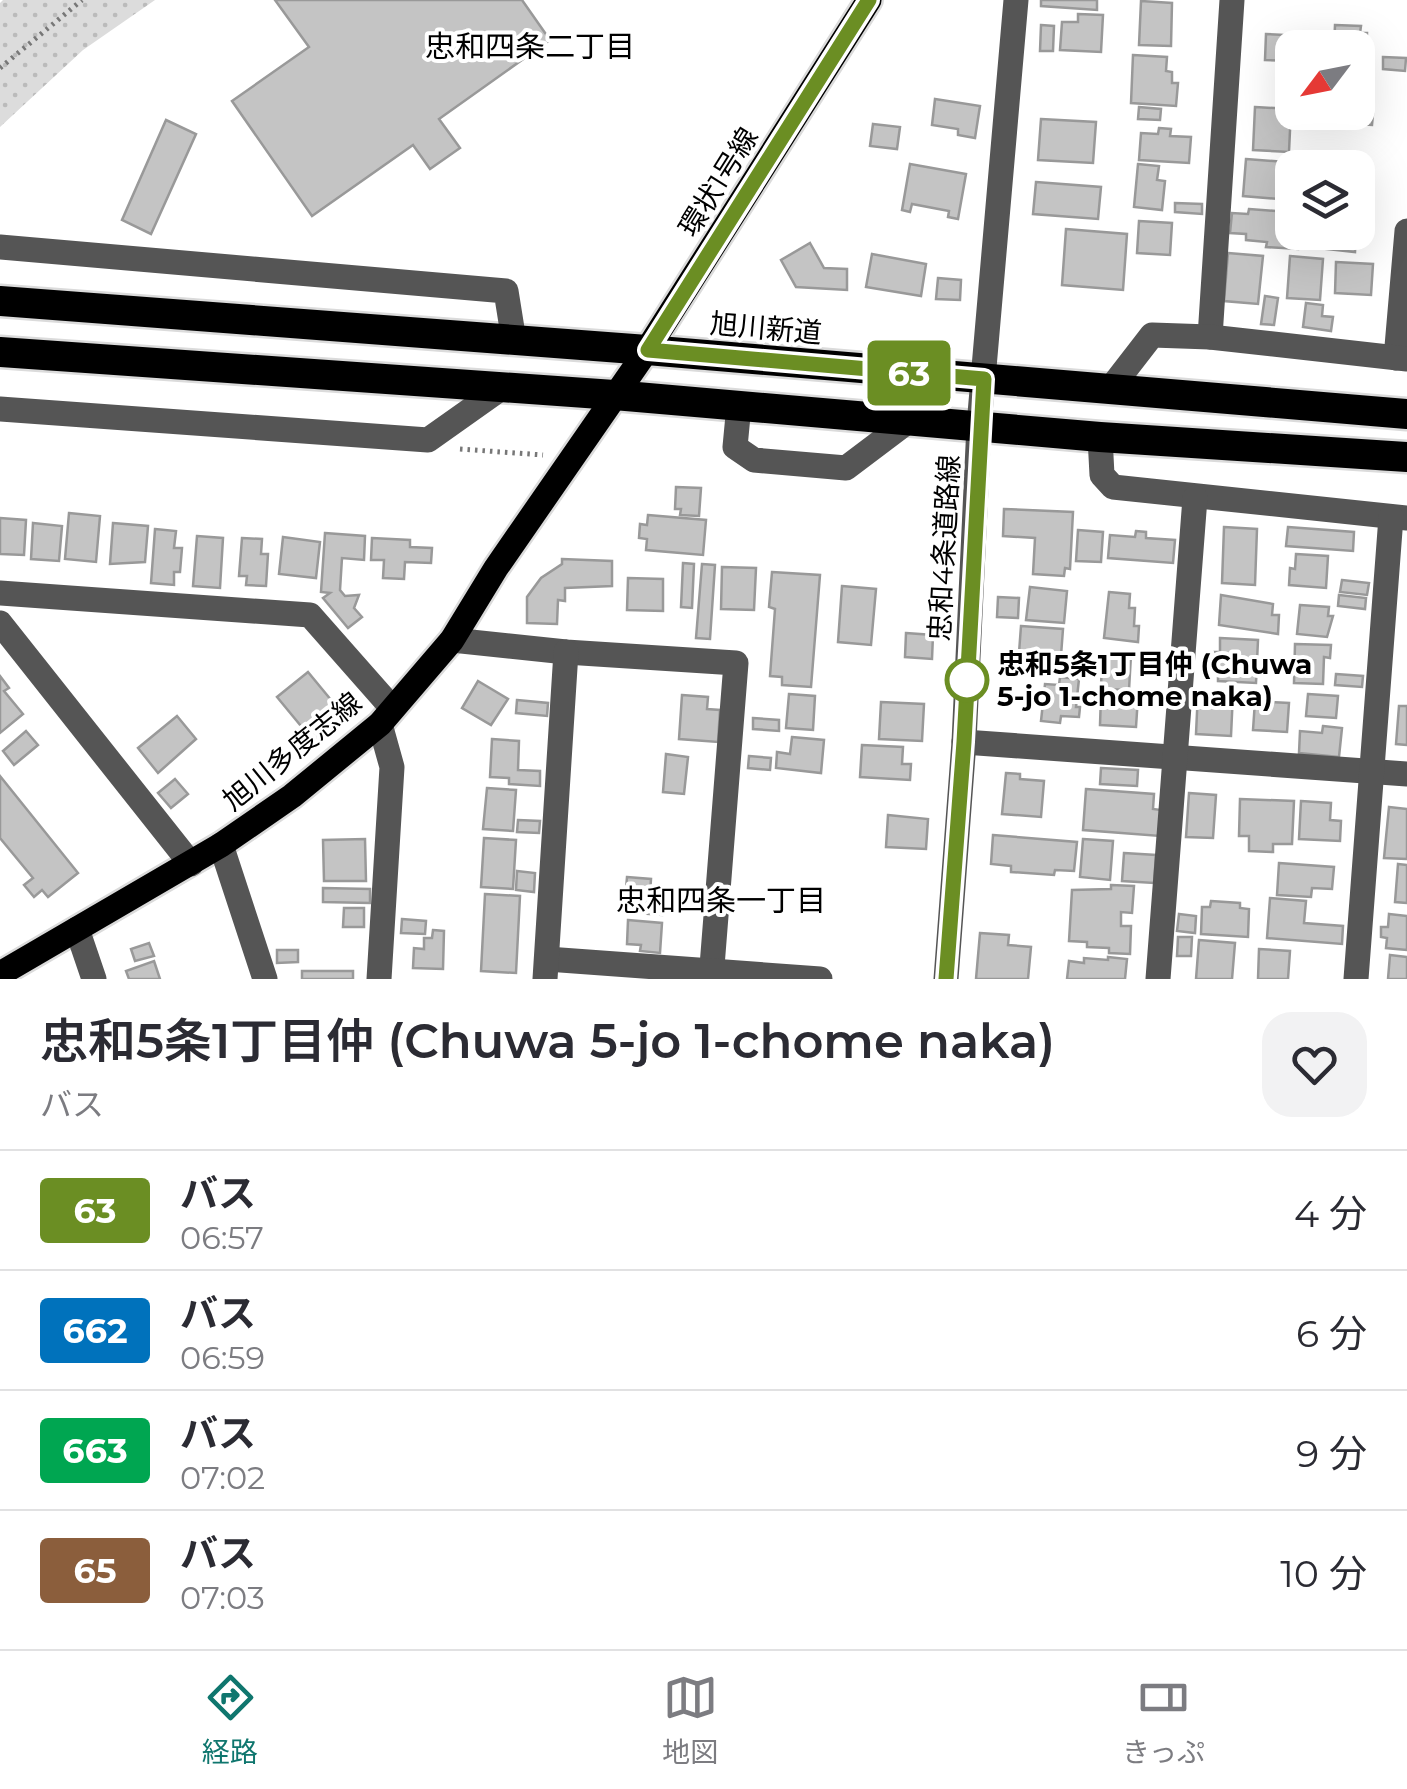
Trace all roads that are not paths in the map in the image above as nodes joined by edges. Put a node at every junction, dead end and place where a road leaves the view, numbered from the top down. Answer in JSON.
{"nodes":[{"id":1,"x":869,"y":0,"type":"edge"},
{"id":2,"x":1016,"y":0,"type":"edge"},
{"id":3,"x":1232,"y":0,"type":"edge"},
{"id":4,"x":1407,"y":231,"type":"edge"},
{"id":5,"x":0,"y":247,"type":"edge"},
{"id":6,"x":0,"y":301,"type":"edge"},
{"id":7,"x":1210,"y":337,"type":"junction"},
{"id":8,"x":514,"y":341,"type":"junction"},
{"id":9,"x":648,"y":350,"type":"junction"},
{"id":10,"x":0,"y":352,"type":"edge"},
{"id":11,"x":1401,"y":358,"type":"edge"},
{"id":12,"x":984,"y":379,"type":"junction"},
{"id":13,"x":503,"y":387,"type":"junction"},
{"id":14,"x":1111,"y":388,"type":"junction"},
{"id":15,"x":614,"y":394,"type":"junction"},
{"id":16,"x":740,"y":405,"type":"junction"},
{"id":17,"x":0,"y":409,"type":"edge"},
{"id":18,"x":1407,"y":414,"type":"edge"},
{"id":19,"x":910,"y":419,"type":"junction"},
{"id":20,"x":980,"y":425,"type":"junction"},
{"id":21,"x":1100,"y":437,"type":"junction"},
{"id":22,"x":1407,"y":457,"type":"edge"},
{"id":23,"x":1196,"y":498,"type":"junction"},
{"id":24,"x":1399,"y":518,"type":"edge"},
{"id":25,"x":0,"y":593,"type":"edge"},
{"id":26,"x":0,"y":623,"type":"edge"},
{"id":27,"x":452,"y":640,"type":"junction"},
{"id":28,"x":566,"y":652,"type":"junction"},
{"id":29,"x":386,"y":716,"type":"junction"},
{"id":30,"x":964,"y":742,"type":"junction"},
{"id":31,"x":1178,"y":756,"type":"junction"},
{"id":32,"x":1374,"y":772,"type":"junction"},
{"id":33,"x":1407,"y":774,"type":"edge"},
{"id":34,"x":221,"y":845,"type":"junction"},
{"id":35,"x":190,"y":864,"type":"junction"},
{"id":36,"x":76,"y":930,"type":"junction"},
{"id":37,"x":546,"y":969,"type":"edge"},
{"id":38,"x":0,"y":974,"type":"edge"},
{"id":39,"x":711,"y":974,"type":"edge"},
{"id":40,"x":94,"y":979,"type":"edge"},
{"id":41,"x":264,"y":979,"type":"edge"},
{"id":42,"x":379,"y":979,"type":"edge"},
{"id":43,"x":820,"y":979,"type":"edge"},
{"id":44,"x":946,"y":979,"type":"edge"},
{"id":45,"x":1158,"y":979,"type":"edge"},
{"id":46,"x":1356,"y":979,"type":"edge"}],
"edges":[{"from":1,"to":9,"type":"main road","name":"環状1号線"},
{"from":2,"to":12,"type":"street","name":"忠和4条道路線"},
{"from":3,"to":7,"type":"street"},
{"from":4,"to":11,"type":"street"},
{"from":5,"to":8,"type":"street"},
{"from":6,"to":8,"type":"highway","name":"旭川新道"},
{"from":7,"to":11,"type":"street"},
{"from":7,"to":14,"type":"street"},
{"from":8,"to":9,"type":"highway","name":"旭川新道"},
{"from":9,"to":12,"type":"highway","name":"旭川新道"},
{"from":9,"to":15,"type":"main road","name":"環状1号線"},
{"from":10,"to":13,"type":"highway"},
{"from":12,"to":14,"type":"highway","name":"旭川新道"},
{"from":12,"to":20,"type":"street","name":"忠和4条道路線"},
{"from":13,"to":15,"type":"highway"},
{"from":13,"to":17,"type":"street"},
{"from":14,"to":18,"type":"highway","name":"旭川新道"},
{"from":15,"to":16,"type":"highway"},
{"from":15,"to":27,"type":"main road","name":"旭川多度志線"},
{"from":16,"to":19,"type":"highway"},
{"from":16,"to":19,"type":"street"},
{"from":19,"to":20,"type":"highway"},
{"from":20,"to":21,"type":"highway"},
{"from":20,"to":30,"type":"street","name":"忠和4条道路線"},
{"from":21,"to":22,"type":"highway"},
{"from":21,"to":23,"type":"street"},
{"from":23,"to":24,"type":"street"},
{"from":23,"to":31,"type":"street"},
{"from":24,"to":32,"type":"street"},
{"from":25,"to":29,"type":"street"},
{"from":26,"to":35,"type":"street"},
{"from":27,"to":28,"type":"street"},
{"from":27,"to":29,"type":"main road","name":"旭川多度志線"},
{"from":28,"to":37,"type":"street"},
{"from":28,"to":39,"type":"street"},
{"from":29,"to":34,"type":"main road","name":"旭川多度志線"},
{"from":29,"to":42,"type":"street"},
{"from":30,"to":31,"type":"street"},
{"from":30,"to":44,"type":"street","name":"忠和4条道路線"},
{"from":31,"to":32,"type":"street"},
{"from":31,"to":45,"type":"street"},
{"from":32,"to":33,"type":"street"},
{"from":32,"to":46,"type":"street"},
{"from":34,"to":35,"type":"main road","name":"旭川多度志線"},
{"from":34,"to":41,"type":"street"},
{"from":35,"to":36,"type":"main road","name":"旭川多度志線"},
{"from":36,"to":38,"type":"main road","name":"旭川多度志線"},
{"from":36,"to":40,"type":"street"},
{"from":37,"to":39,"type":"street"},
{"from":39,"to":43,"type":"street"}]}
